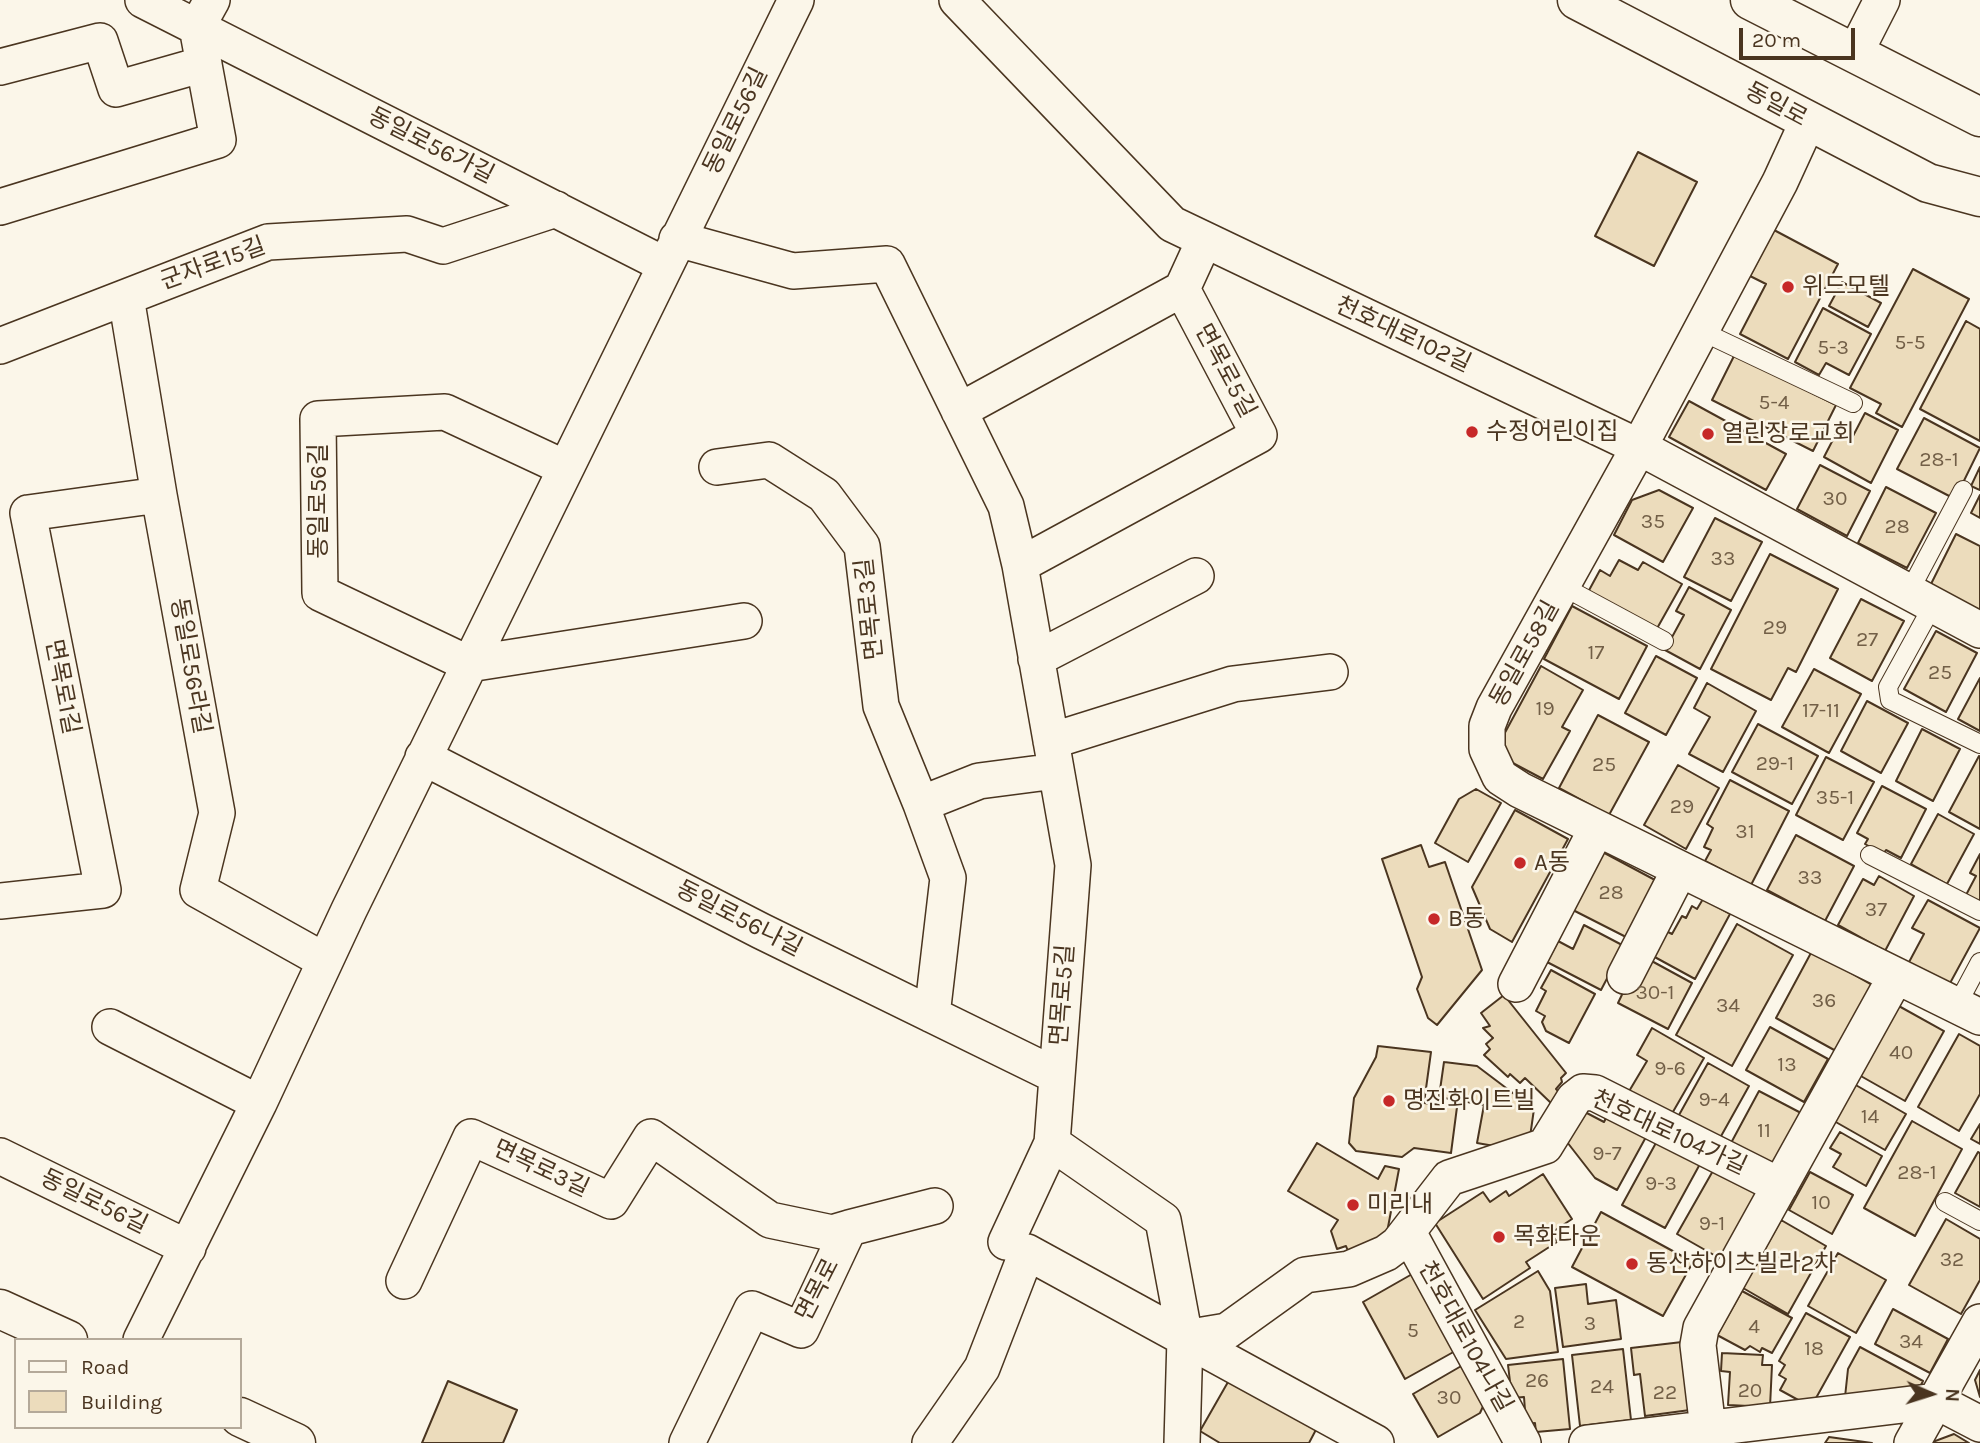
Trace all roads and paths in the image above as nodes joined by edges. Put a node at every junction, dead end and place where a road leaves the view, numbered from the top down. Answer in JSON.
{"nodes":[{"id":1,"x":143,"y":0,"type":"edge"},
{"id":2,"x":957,"y":0,"type":"edge"},
{"id":3,"x":1577,"y":0,"type":"edge"},
{"id":4,"x":1750,"y":0,"type":"edge"},
{"id":5,"x":1882,"y":0,"type":"edge"},
{"id":6,"x":790,"y":2,"type":"edge"},
{"id":7,"x":204,"y":14,"type":"edge"},
{"id":8,"x":1855,"y":53,"type":"junction"},
{"id":9,"x":204,"y":64,"type":"junction"},
{"id":10,"x":0,"y":67,"type":"edge"},
{"id":11,"x":1980,"y":117,"type":"edge"},
{"id":12,"x":1808,"y":121,"type":"junction"},
{"id":13,"x":1928,"y":183,"type":"junction"},
{"id":14,"x":1980,"y":197,"type":"edge"},
{"id":15,"x":0,"y":207,"type":"edge"},
{"id":16,"x":556,"y":209,"type":"junction"},
{"id":17,"x":1980,"y":227,"type":"edge"},
{"id":18,"x":1204,"y":241,"type":"junction"},
{"id":19,"x":671,"y":252,"type":"junction"},
{"id":20,"x":1182,"y":289,"type":"junction"},
{"id":21,"x":126,"y":297,"type":"junction"},
{"id":22,"x":1701,"y":331,"type":"junction"},
{"id":23,"x":0,"y":346,"type":"edge"},
{"id":24,"x":1853,"y":403,"type":"dead end"},
{"id":25,"x":959,"y":411,"type":"junction"},
{"id":26,"x":1639,"y":447,"type":"junction"},
{"id":27,"x":717,"y":467,"type":"dead end"},
{"id":28,"x":565,"y":468,"type":"junction"},
{"id":29,"x":1963,"y":490,"type":"dead end"},
{"id":30,"x":159,"y":495,"type":"junction"},
{"id":31,"x":1020,"y":565,"type":"junction"},
{"id":32,"x":1196,"y":576,"type":"dead end"},
{"id":33,"x":1562,"y":586,"type":"junction"},
{"id":34,"x":1921,"y":598,"type":"junction"},
{"id":35,"x":744,"y":621,"type":"dead end"},
{"id":36,"x":1980,"y":630,"type":"edge"},
{"id":37,"x":1664,"y":642,"type":"dead end"},
{"id":38,"x":1036,"y":659,"type":"junction"},
{"id":39,"x":469,"y":664,"type":"junction"},
{"id":40,"x":1330,"y":672,"type":"dead end"},
{"id":41,"x":1980,"y":744,"type":"edge"},
{"id":42,"x":1054,"y":756,"type":"junction"},
{"id":43,"x":423,"y":757,"type":"junction"},
{"id":44,"x":921,"y":804,"type":"junction"},
{"id":45,"x":1597,"y":828,"type":"junction"},
{"id":46,"x":1870,"y":855,"type":"dead end"},
{"id":47,"x":1680,"y":869,"type":"junction"},
{"id":48,"x":0,"y":901,"type":"edge"},
{"id":49,"x":1980,"y":911,"type":"edge"},
{"id":50,"x":326,"y":961,"type":"junction"},
{"id":51,"x":1980,"y":962,"type":"edge"},
{"id":52,"x":1625,"y":976,"type":"dead end"},
{"id":53,"x":1896,"y":976,"type":"junction"},
{"id":54,"x":1516,"y":984,"type":"dead end"},
{"id":55,"x":1968,"y":1011,"type":"edge"},
{"id":56,"x":932,"y":1015,"type":"junction"},
{"id":57,"x":110,"y":1027,"type":"dead end"},
{"id":58,"x":1057,"y":1076,"type":"junction"},
{"id":59,"x":258,"y":1103,"type":"junction"},
{"id":60,"x":1052,"y":1143,"type":"junction"},
{"id":61,"x":0,"y":1156,"type":"edge"},
{"id":62,"x":1780,"y":1186,"type":"junction"},
{"id":63,"x":1945,"y":1202,"type":"dead end"},
{"id":64,"x":934,"y":1206,"type":"dead end"},
{"id":65,"x":1980,"y":1221,"type":"edge"},
{"id":66,"x":849,"y":1228,"type":"junction"},
{"id":67,"x":1408,"y":1232,"type":"junction"},
{"id":68,"x":1016,"y":1247,"type":"junction"},
{"id":69,"x":188,"y":1248,"type":"junction"},
{"id":70,"x":404,"y":1281,"type":"dead end"},
{"id":71,"x":0,"y":1309,"type":"edge"},
{"id":72,"x":1980,"y":1322,"type":"edge"},
{"id":73,"x":64,"y":1338,"type":"edge"},
{"id":74,"x":142,"y":1338,"type":"edge"},
{"id":75,"x":1185,"y":1338,"type":"junction"},
{"id":76,"x":1936,"y":1401,"type":"junction"},
{"id":77,"x":242,"y":1419,"type":"edge"},
{"id":78,"x":1980,"y":1424,"type":"edge"},
{"id":79,"x":1708,"y":1429,"type":"junction"},
{"id":80,"x":296,"y":1443,"type":"edge"},
{"id":81,"x":687,"y":1443,"type":"edge"},
{"id":82,"x":930,"y":1443,"type":"edge"},
{"id":83,"x":1182,"y":1443,"type":"edge"},
{"id":84,"x":1376,"y":1443,"type":"edge"},
{"id":85,"x":1523,"y":1443,"type":"edge"},
{"id":86,"x":1587,"y":1443,"type":"edge"},
{"id":87,"x":1912,"y":1443,"type":"edge"}],
"edges":[{"from":1,"to":7,"type":"street","name":"동일로56가길"},
{"from":2,"to":18,"type":"street","name":"천호대로102길"},
{"from":3,"to":12,"type":"main road","name":"동일로"},
{"from":4,"to":8,"type":"main road"},
{"from":5,"to":8,"type":"street"},
{"from":6,"to":19,"type":"street","name":"동일로56길"},
{"from":7,"to":9,"type":"street"},
{"from":7,"to":16,"type":"street","name":"동일로56가길"},
{"from":8,"to":11,"type":"main road"},
{"from":9,"to":10,"type":"street"},
{"from":9,"to":15,"type":"street"},
{"from":12,"to":13,"type":"main road","name":"동일로"},
{"from":12,"to":22,"type":"street","name":"동일로58길"},
{"from":13,"to":14,"type":"main road","name":"동일로"},
{"from":13,"to":17,"type":"main road"},
{"from":16,"to":19,"type":"street","name":"동일로56가길"},
{"from":16,"to":21,"type":"street","name":"군자로15길"},
{"from":18,"to":20,"type":"street"},
{"from":18,"to":26,"type":"street","name":"천호대로102길"},
{"from":19,"to":25,"type":"street","name":"면목로5길"},
{"from":19,"to":28,"type":"street","name":"동일로56길"},
{"from":20,"to":25,"type":"street"},
{"from":20,"to":31,"type":"street","name":"면목로5길"},
{"from":21,"to":23,"type":"street","name":"군자로15길"},
{"from":21,"to":30,"type":"street","name":"동일로56라길"},
{"from":22,"to":24,"type":"lane"},
{"from":22,"to":26,"type":"street","name":"동일로58길"},
{"from":25,"to":31,"type":"street","name":"면목로5길"},
{"from":26,"to":33,"type":"street","name":"동일로58길"},
{"from":26,"to":34,"type":"street","name":"천호대로102길"},
{"from":27,"to":44,"type":"street","name":"면목로3길"},
{"from":28,"to":39,"type":"street","name":"동일로56길"},
{"from":28,"to":39,"type":"street","name":"동일로56길"},
{"from":29,"to":34,"type":"lane"},
{"from":30,"to":48,"type":"street","name":"면목로1길"},
{"from":30,"to":50,"type":"street","name":"동일로56라길"},
{"from":31,"to":38,"type":"street","name":"면목로5길"},
{"from":32,"to":38,"type":"street"},
{"from":33,"to":37,"type":"lane","name":"동일로58길"},
{"from":33,"to":45,"type":"street","name":"동일로58길"},
{"from":34,"to":36,"type":"street","name":"천호대로102길"},
{"from":34,"to":41,"type":"lane"},
{"from":35,"to":39,"type":"street"},
{"from":38,"to":42,"type":"street","name":"면목로5길"},
{"from":39,"to":43,"type":"street","name":"동일로56길"},
{"from":40,"to":42,"type":"street"},
{"from":42,"to":44,"type":"street"},
{"from":42,"to":58,"type":"street","name":"면목로5길"},
{"from":43,"to":50,"type":"street","name":"동일로56길"},
{"from":43,"to":56,"type":"street","name":"동일로56나길"},
{"from":44,"to":56,"type":"street","name":"면목로3길"},
{"from":45,"to":47,"type":"street","name":"동일로58길"},
{"from":45,"to":54,"type":"street"},
{"from":46,"to":49,"type":"lane"},
{"from":47,"to":52,"type":"street"},
{"from":47,"to":53,"type":"street","name":"동일로58길"},
{"from":50,"to":59,"type":"street","name":"동일로56길"},
{"from":51,"to":55,"type":"lane","name":"동일로58길"},
{"from":53,"to":55,"type":"street","name":"동일로58길"},
{"from":53,"to":62,"type":"street"},
{"from":56,"to":58,"type":"street","name":"동일로56나길"},
{"from":57,"to":59,"type":"street"},
{"from":58,"to":60,"type":"street","name":"면목로5길"},
{"from":59,"to":69,"type":"street","name":"동일로56길"},
{"from":60,"to":68,"type":"street","name":"면목로5길"},
{"from":60,"to":75,"type":"street"},
{"from":61,"to":69,"type":"street","name":"동일로56길"},
{"from":62,"to":67,"type":"street","name":"천호대로104가길"},
{"from":62,"to":79,"type":"street"},
{"from":63,"to":65,"type":"lane"},
{"from":64,"to":66,"type":"street","name":"면목로"},
{"from":66,"to":70,"type":"street","name":"면목로3길"},
{"from":66,"to":81,"type":"street","name":"면목로"},
{"from":67,"to":75,"type":"street","name":"천호대로104가길"},
{"from":67,"to":85,"type":"street","name":"천호대로104나길"},
{"from":68,"to":75,"type":"street"},
{"from":68,"to":82,"type":"street","name":"면목로5길"},
{"from":69,"to":74,"type":"street","name":"동일로56길"},
{"from":71,"to":73,"type":"main road"},
{"from":72,"to":76,"type":"street"},
{"from":75,"to":83,"type":"street"},
{"from":75,"to":84,"type":"street"},
{"from":76,"to":78,"type":"street"},
{"from":76,"to":79,"type":"street"},
{"from":76,"to":87,"type":"street"},
{"from":77,"to":80,"type":"main road"},
{"from":79,"to":86,"type":"street"}]}
